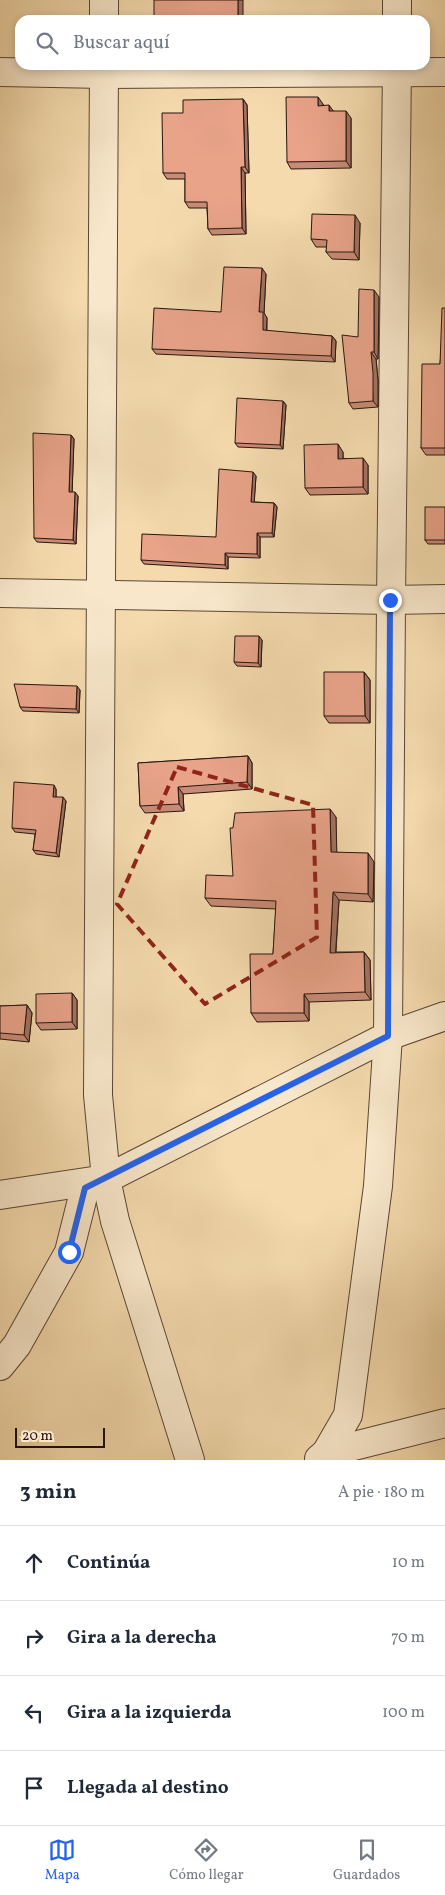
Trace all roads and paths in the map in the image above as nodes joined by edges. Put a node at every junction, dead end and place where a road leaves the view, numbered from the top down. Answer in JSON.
{"nodes":[{"id":1,"x":104,"y":0,"type":"edge"},
{"id":2,"x":397,"y":0,"type":"edge"},
{"id":3,"x":104,"y":15,"type":"edge"},
{"id":4,"x":397,"y":15,"type":"edge"},
{"id":5,"x":104,"y":70,"type":"edge"},
{"id":6,"x":397,"y":70,"type":"edge"},
{"id":7,"x":413,"y":70,"type":"edge"},
{"id":8,"x":0,"y":72,"type":"edge"},
{"id":9,"x":445,"y":72,"type":"edge"},
{"id":10,"x":0,"y":593,"type":"edge"},
{"id":11,"x":101,"y":594,"type":"junction"},
{"id":12,"x":445,"y":599,"type":"edge"},
{"id":13,"x":390,"y":600,"type":"junction"},
{"id":14,"x":445,"y":1016,"type":"edge"},
{"id":15,"x":388,"y":1036,"type":"junction"},
{"id":16,"x":106,"y":1179,"type":"junction"},
{"id":17,"x":0,"y":1195,"type":"edge"},
{"id":18,"x":0,"y":1366,"type":"edge"},
{"id":19,"x":445,"y":1423,"type":"edge"},
{"id":20,"x":322,"y":1456,"type":"edge"},
{"id":21,"x":190,"y":1460,"type":"edge"}],
"edges":[{"from":1,"to":3,"type":"street"},
{"from":2,"to":4,"type":"street"},
{"from":5,"to":8,"type":"street"},
{"from":5,"to":11,"type":"street"},
{"from":6,"to":13,"type":"street"},
{"from":7,"to":9,"type":"street"},
{"from":10,"to":11,"type":"street"},
{"from":11,"to":13,"type":"street"},
{"from":11,"to":16,"type":"street"},
{"from":12,"to":13,"type":"street"},
{"from":13,"to":15,"type":"street"},
{"from":14,"to":15,"type":"street"},
{"from":15,"to":16,"type":"street"},
{"from":15,"to":20,"type":"street"},
{"from":16,"to":17,"type":"street"},
{"from":16,"to":18,"type":"street"},
{"from":16,"to":21,"type":"street"},
{"from":19,"to":20,"type":"street"}]}
